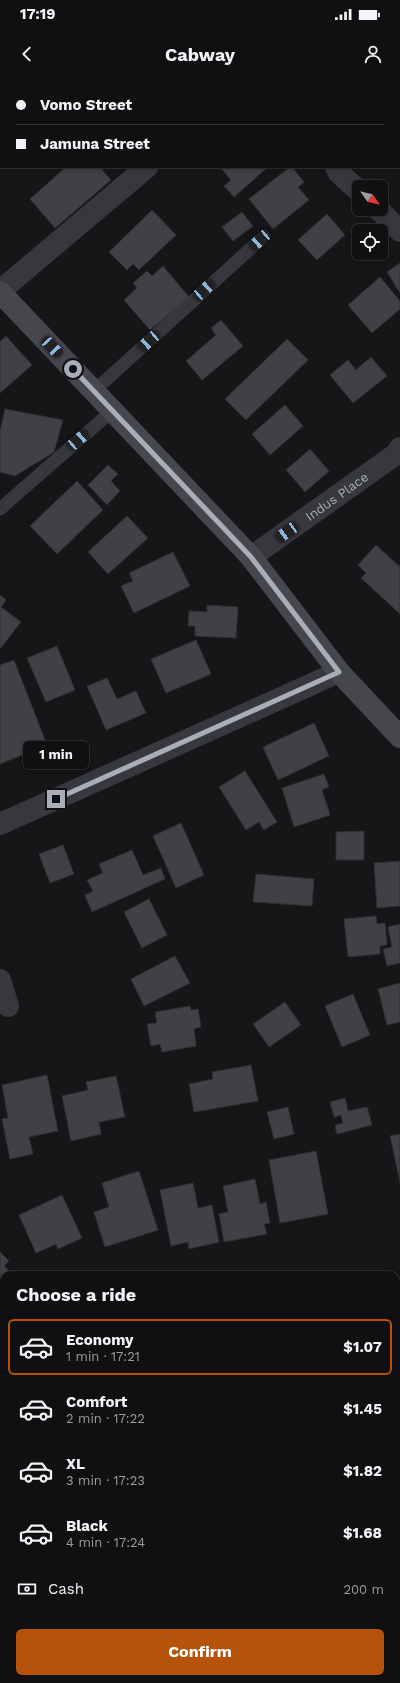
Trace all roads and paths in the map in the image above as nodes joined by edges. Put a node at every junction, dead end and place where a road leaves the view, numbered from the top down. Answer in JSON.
{"nodes":[{"id":1,"x":146,"y":168,"type":"edge"},
{"id":2,"x":337,"y":168,"type":"edge"},
{"id":3,"x":352,"y":184,"type":"edge"},
{"id":4,"x":385,"y":216,"type":"edge"},
{"id":5,"x":400,"y":231,"type":"edge"},
{"id":6,"x":260,"y":240,"type":"dead end"},
{"id":7,"x":0,"y":292,"type":"edge"},
{"id":8,"x":94,"y":392,"type":"junction"},
{"id":9,"x":112,"y":411,"type":"junction"},
{"id":10,"x":400,"y":448,"type":"edge"},
{"id":11,"x":0,"y":509,"type":"edge"},
{"id":12,"x":251,"y":557,"type":"junction"},
{"id":13,"x":339,"y":672,"type":"junction"},
{"id":14,"x":400,"y":737,"type":"edge"},
{"id":15,"x":0,"y":824,"type":"edge"},
{"id":16,"x":0,"y":980,"type":"edge"},
{"id":17,"x":8,"y":1006,"type":"dead end"}],
"edges":[{"from":1,"to":7,"type":"street"},
{"from":2,"to":3,"type":"street"},
{"from":4,"to":5,"type":"street"},
{"from":6,"to":8,"type":"lane"},
{"from":7,"to":8,"type":"main road"},
{"from":8,"to":9,"type":"main road"},
{"from":9,"to":11,"type":"lane"},
{"from":9,"to":12,"type":"main road"},
{"from":10,"to":12,"type":"street","name":"Indus Place"},
{"from":12,"to":13,"type":"main road"},
{"from":13,"to":14,"type":"main road"},
{"from":13,"to":15,"type":"street"},
{"from":16,"to":17,"type":"street"}]}
